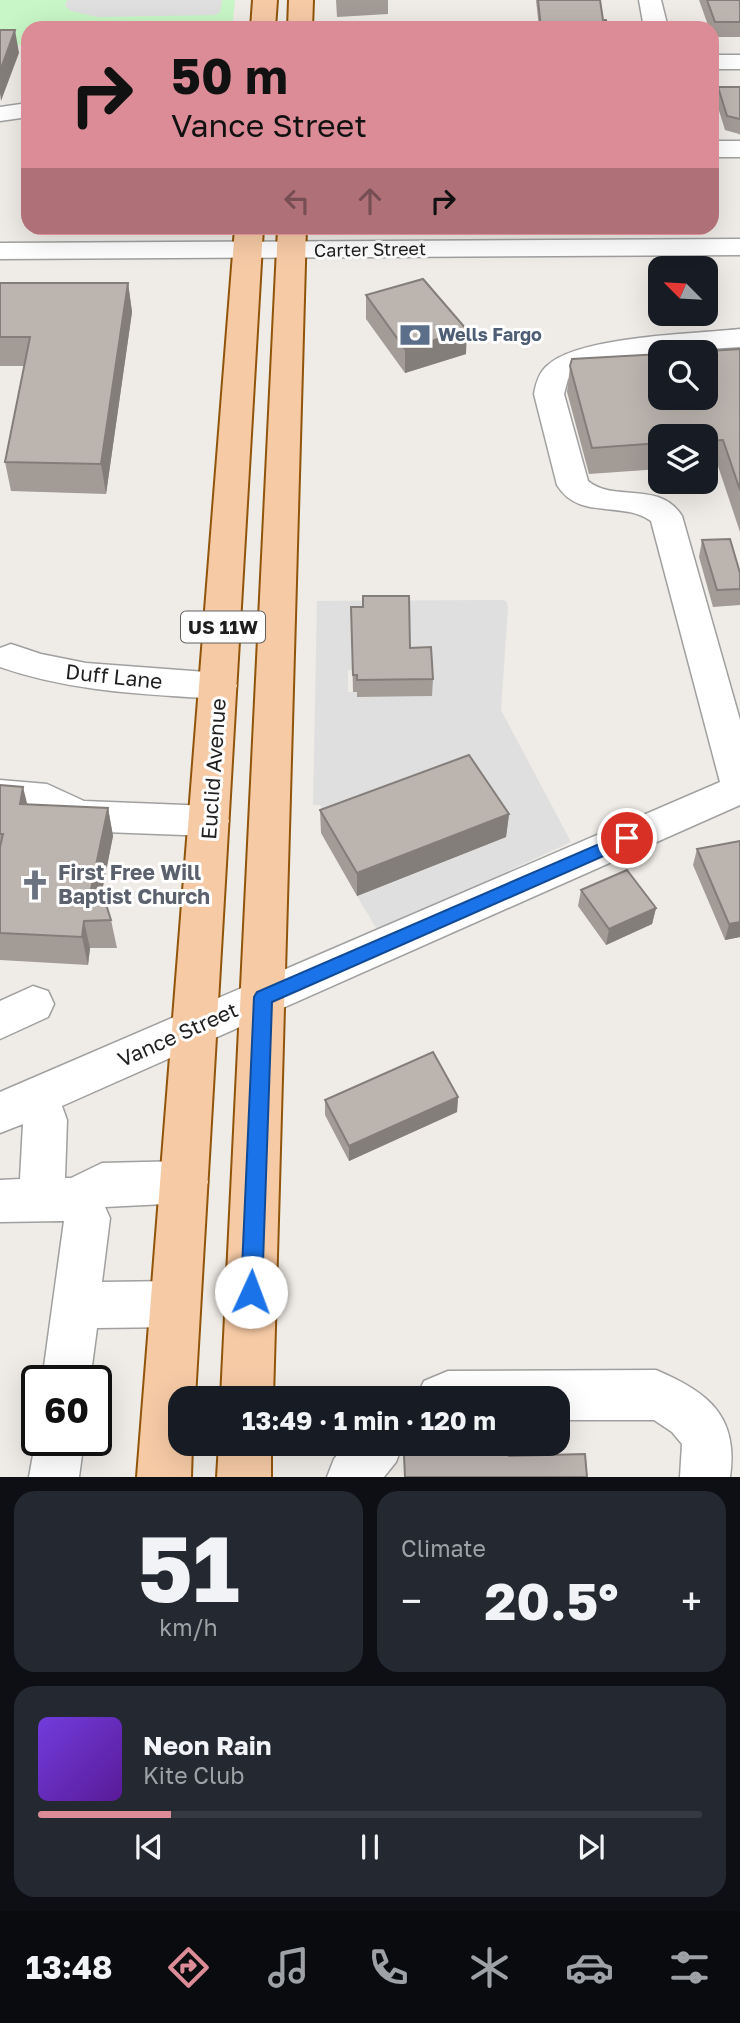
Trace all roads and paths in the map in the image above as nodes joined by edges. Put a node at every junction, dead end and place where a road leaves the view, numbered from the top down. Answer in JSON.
{"nodes":[{"id":1,"x":265,"y":0,"type":"edge"},
{"id":2,"x":301,"y":0,"type":"edge"},
{"id":3,"x":650,"y":0,"type":"edge"},
{"id":4,"x":264,"y":21,"type":"edge"},
{"id":5,"x":300,"y":21,"type":"edge"},
{"id":6,"x":654,"y":21,"type":"edge"},
{"id":7,"x":719,"y":62,"type":"edge"},
{"id":8,"x":740,"y":62,"type":"edge"},
{"id":9,"x":21,"y":111,"type":"edge"},
{"id":10,"x":0,"y":114,"type":"edge"},
{"id":11,"x":719,"y":149,"type":"edge"},
{"id":12,"x":740,"y":149,"type":"edge"},
{"id":13,"x":88,"y":239,"type":"edge"},
{"id":14,"x":249,"y":239,"type":"edge"},
{"id":15,"x":292,"y":239,"type":"edge"},
{"id":16,"x":720,"y":241,"type":"edge"},
{"id":17,"x":0,"y":251,"type":"edge"},
{"id":18,"x":740,"y":338,"type":"edge"},
{"id":19,"x":11,"y":657,"type":"dead end"},
{"id":20,"x":219,"y":686,"type":"junction"},
{"id":21,"x":740,"y":788,"type":"edge"},
{"id":22,"x":0,"y":795,"type":"edge"},
{"id":23,"x":210,"y":821,"type":"junction"},
{"id":24,"x":263,"y":997,"type":"junction"},
{"id":25,"x":196,"y":1027,"type":"junction"},
{"id":26,"x":18,"y":1105,"type":"edge"},
{"id":27,"x":185,"y":1182,"type":"junction"},
{"id":28,"x":39,"y":1200,"type":"edge"},
{"id":29,"x":176,"y":1304,"type":"junction"},
{"id":30,"x":75,"y":1305,"type":"junction"},
{"id":31,"x":68,"y":1365,"type":"edge"},
{"id":32,"x":247,"y":1386,"type":"edge"},
{"id":33,"x":570,"y":1395,"type":"edge"},
{"id":34,"x":57,"y":1456,"type":"edge"},
{"id":35,"x":245,"y":1456,"type":"edge"},
{"id":36,"x":369,"y":1456,"type":"edge"},
{"id":37,"x":54,"y":1477,"type":"edge"},
{"id":38,"x":164,"y":1477,"type":"edge"},
{"id":39,"x":244,"y":1477,"type":"edge"},
{"id":40,"x":352,"y":1477,"type":"edge"},
{"id":41,"x":705,"y":1477,"type":"edge"}],
"edges":[{"from":1,"to":4,"type":"main road"},
{"from":2,"to":5,"type":"main road"},
{"from":3,"to":6,"type":"street"},
{"from":7,"to":8,"type":"street"},
{"from":9,"to":10,"type":"street"},
{"from":11,"to":12,"type":"street"},
{"from":13,"to":14,"type":"street","name":"Carter Street"},
{"from":13,"to":17,"type":"street","name":"Carter Street"},
{"from":14,"to":15,"type":"street","name":"Carter Street"},
{"from":14,"to":20,"type":"main road","name":"Euclid Avenue","number":"US 11W"},
{"from":15,"to":16,"type":"street","name":"Carter Street"},
{"from":15,"to":24,"type":"main road","number":"US 11W"},
{"from":18,"to":21,"type":"street"},
{"from":19,"to":20,"type":"street","name":"Duff Lane"},
{"from":20,"to":23,"type":"main road","name":"Euclid Avenue","number":"US 11W"},
{"from":21,"to":24,"type":"street","name":"Vance Street"},
{"from":22,"to":23,"type":"street"},
{"from":23,"to":25,"type":"main road","name":"Euclid Avenue","number":"US 11W"},
{"from":24,"to":25,"type":"street","name":"Vance Street"},
{"from":24,"to":32,"type":"main road","number":"US 11W"},
{"from":25,"to":26,"type":"street","name":"Vance Street"},
{"from":25,"to":27,"type":"main road","name":"Euclid Avenue","number":"US 11W"},
{"from":26,"to":28,"type":"street"},
{"from":27,"to":28,"type":"street"},
{"from":27,"to":29,"type":"main road","name":"Euclid Avenue","number":"US 11W"},
{"from":28,"to":30,"type":"street"},
{"from":29,"to":30,"type":"street"},
{"from":29,"to":38,"type":"main road","name":"Euclid Avenue","number":"US 11W"},
{"from":30,"to":31,"type":"street"},
{"from":33,"to":41,"type":"street"},
{"from":34,"to":37,"type":"street"},
{"from":35,"to":39,"type":"main road"},
{"from":36,"to":40,"type":"street"}]}
